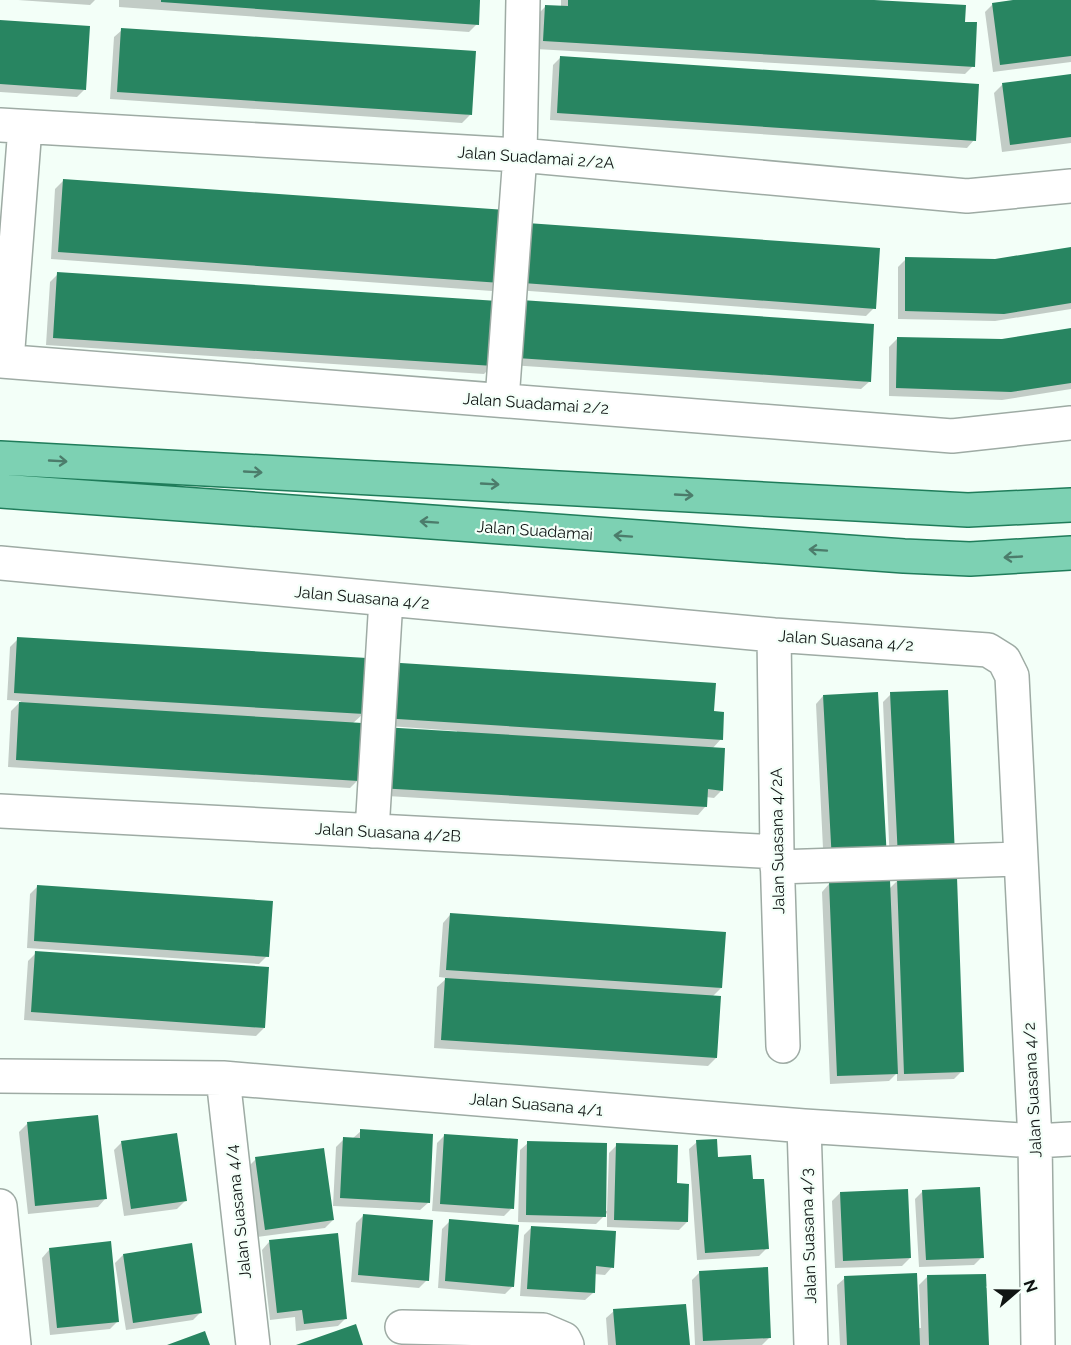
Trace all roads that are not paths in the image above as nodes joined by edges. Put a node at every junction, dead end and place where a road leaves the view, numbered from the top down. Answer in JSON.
{"nodes":[{"id":1,"x":523,"y":0,"type":"edge"},
{"id":2,"x":13,"y":126,"type":"edge"},
{"id":3,"x":520,"y":155,"type":"junction"},
{"id":4,"x":1071,"y":186,"type":"edge"},
{"id":5,"x":4,"y":361,"type":"edge"},
{"id":6,"x":502,"y":400,"type":"junction"},
{"id":7,"x":1071,"y":423,"type":"edge"},
{"id":8,"x":0,"y":458,"type":"edge"},
{"id":9,"x":0,"y":491,"type":"edge"},
{"id":10,"x":1071,"y":505,"type":"edge"},
{"id":11,"x":1071,"y":553,"type":"edge"},
{"id":12,"x":0,"y":563,"type":"edge"},
{"id":13,"x":386,"y":599,"type":"junction"},
{"id":14,"x":774,"y":635,"type":"junction"},
{"id":15,"x":0,"y":812,"type":"edge"},
{"id":16,"x":372,"y":831,"type":"junction"},
{"id":17,"x":1021,"y":859,"type":"junction"},
{"id":18,"x":777,"y":860,"type":"junction"},
{"id":19,"x":783,"y":1046,"type":"dead end"},
{"id":20,"x":0,"y":1076,"type":"edge"},
{"id":21,"x":223,"y":1078,"type":"junction"},
{"id":22,"x":804,"y":1126,"type":"junction"},
{"id":23,"x":1071,"y":1139,"type":"edge"},
{"id":24,"x":1035,"y":1141,"type":"junction"},
{"id":25,"x":0,"y":1206,"type":"edge"},
{"id":26,"x":402,"y":1327,"type":"dead end"},
{"id":27,"x":14,"y":1345,"type":"edge"},
{"id":28,"x":253,"y":1345,"type":"edge"},
{"id":29,"x":567,"y":1345,"type":"edge"},
{"id":30,"x":811,"y":1345,"type":"edge"},
{"id":31,"x":1038,"y":1345,"type":"edge"}],
"edges":[{"from":1,"to":3,"type":"street"},
{"from":2,"to":3,"type":"street","name":"Jalan Suadamai 2/2A"},
{"from":2,"to":5,"type":"street"},
{"from":3,"to":4,"type":"street","name":"Jalan Suadamai 2/2A"},
{"from":3,"to":6,"type":"street"},
{"from":5,"to":6,"type":"street","name":"Jalan Suadamai 2/2"},
{"from":6,"to":7,"type":"street","name":"Jalan Suadamai 2/2"},
{"from":8,"to":10,"type":"main road","one_way":true},
{"from":11,"to":9,"type":"main road","name":"Jalan Suadamai","one_way":true},
{"from":12,"to":13,"type":"street","name":"Jalan Suasana 4/2"},
{"from":13,"to":14,"type":"street","name":"Jalan Suasana 4/2"},
{"from":13,"to":16,"type":"street"},
{"from":14,"to":17,"type":"street","name":"Jalan Suasana 4/2"},
{"from":14,"to":18,"type":"street","name":"Jalan Suasana 4/2A"},
{"from":15,"to":16,"type":"street","name":"Jalan Suasana 4/2B"},
{"from":16,"to":18,"type":"street","name":"Jalan Suasana 4/2B"},
{"from":17,"to":18,"type":"street","name":"Jalan Suasana 4/2B"},
{"from":17,"to":24,"type":"street","name":"Jalan Suasana 4/2"},
{"from":18,"to":19,"type":"street","name":"Jalan Suasana 4/2A"},
{"from":20,"to":21,"type":"street","name":"Jalan Suasana 4/1"},
{"from":21,"to":22,"type":"street","name":"Jalan Suasana 4/1"},
{"from":21,"to":28,"type":"street","name":"Jalan Suasana 4/4"},
{"from":22,"to":24,"type":"street","name":"Jalan Suasana 4/1"},
{"from":22,"to":30,"type":"street","name":"Jalan Suasana 4/3"},
{"from":23,"to":24,"type":"street","name":"Jalan Suasana 4/1"},
{"from":24,"to":31,"type":"street","name":"Jalan Suasana 4/2"},
{"from":25,"to":27,"type":"street"},
{"from":26,"to":29,"type":"street"}]}
